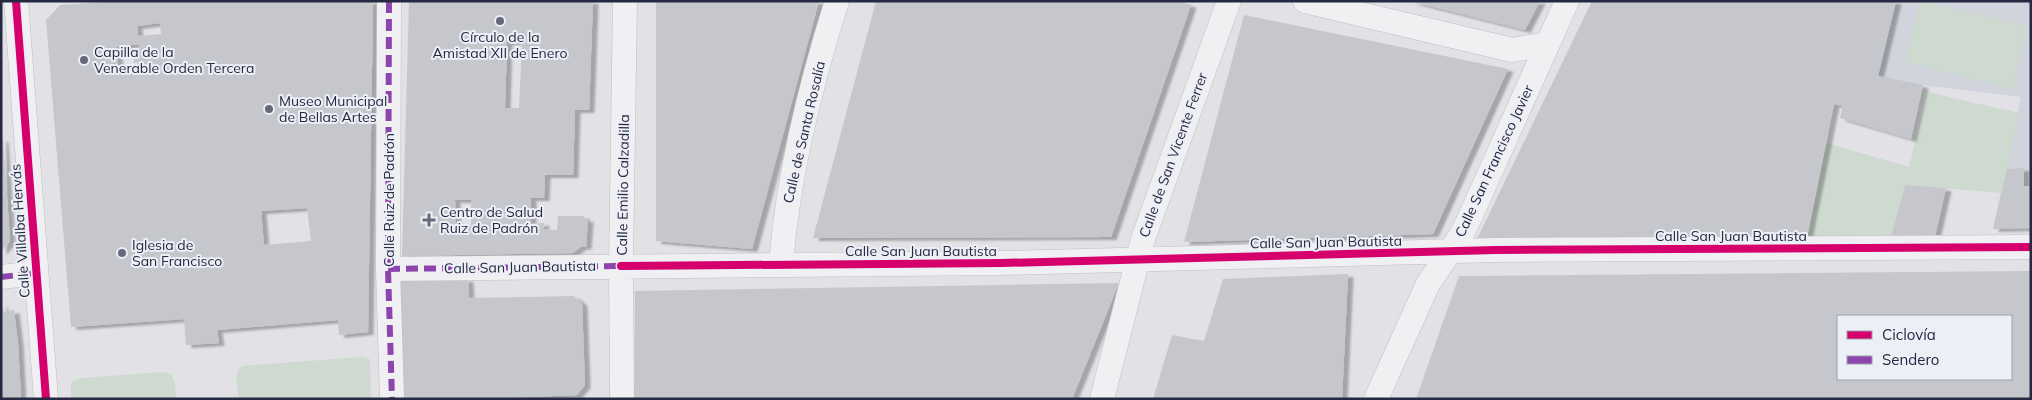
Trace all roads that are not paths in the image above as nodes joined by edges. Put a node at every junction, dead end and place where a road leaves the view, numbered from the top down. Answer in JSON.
{"nodes":[{"id":1,"x":16,"y":1,"type":"edge"},
{"id":2,"x":389,"y":1,"type":"edge"},
{"id":3,"x":626,"y":1,"type":"edge"},
{"id":4,"x":837,"y":1,"type":"edge"},
{"id":5,"x":1229,"y":1,"type":"edge"},
{"id":6,"x":1304,"y":1,"type":"edge"},
{"id":7,"x":1567,"y":1,"type":"edge"},
{"id":8,"x":1548,"y":44,"type":"junction"},
{"id":9,"x":2031,"y":247,"type":"edge"},
{"id":10,"x":1450,"y":252,"type":"junction"},
{"id":11,"x":1137,"y":259,"type":"junction"},
{"id":12,"x":781,"y":264,"type":"junction"},
{"id":13,"x":621,"y":266,"type":"junction"},
{"id":14,"x":388,"y":268,"type":"junction"},
{"id":15,"x":36,"y":273,"type":"junction"},
{"id":16,"x":1,"y":277,"type":"edge"},
{"id":17,"x":46,"y":399,"type":"edge"},
{"id":18,"x":392,"y":399,"type":"edge"},
{"id":19,"x":622,"y":399,"type":"edge"},
{"id":20,"x":1102,"y":399,"type":"edge"},
{"id":21,"x":1376,"y":399,"type":"edge"}],
"edges":[{"from":1,"to":15,"type":"street","name":"Calle Villalba Hervás"},
{"from":2,"to":14,"type":"street","name":"Calle Ruiz de Padrón"},
{"from":3,"to":13,"type":"street","name":"Calle Emilio Calzadilla"},
{"from":4,"to":12,"type":"street","name":"Calle de Santa Rosalía"},
{"from":5,"to":11,"type":"street","name":"Calle de San Vicente Ferrer"},
{"from":6,"to":8,"type":"street"},
{"from":7,"to":8,"type":"street","name":"Calle San Francisco Javier"},
{"from":8,"to":10,"type":"street","name":"Calle San Francisco Javier"},
{"from":9,"to":10,"type":"street","name":"Calle San Juan Bautista"},
{"from":10,"to":11,"type":"street","name":"Calle San Juan Bautista"},
{"from":10,"to":21,"type":"street","name":"Calle San Francisco Javier"},
{"from":11,"to":12,"type":"street","name":"Calle San Juan Bautista"},
{"from":11,"to":20,"type":"street","name":"Calle de San Vicente Ferrer"},
{"from":12,"to":13,"type":"street","name":"Calle San Juan Bautista"},
{"from":13,"to":14,"type":"street","name":"Calle San Juan Bautista"},
{"from":13,"to":19,"type":"street","name":"Calle Emilio Calzadilla"},
{"from":14,"to":18,"type":"street","name":"Calle Ruiz de Padrón"},
{"from":15,"to":16,"type":"street"},
{"from":15,"to":17,"type":"street","name":"Calle Villalba Hervás"}]}
